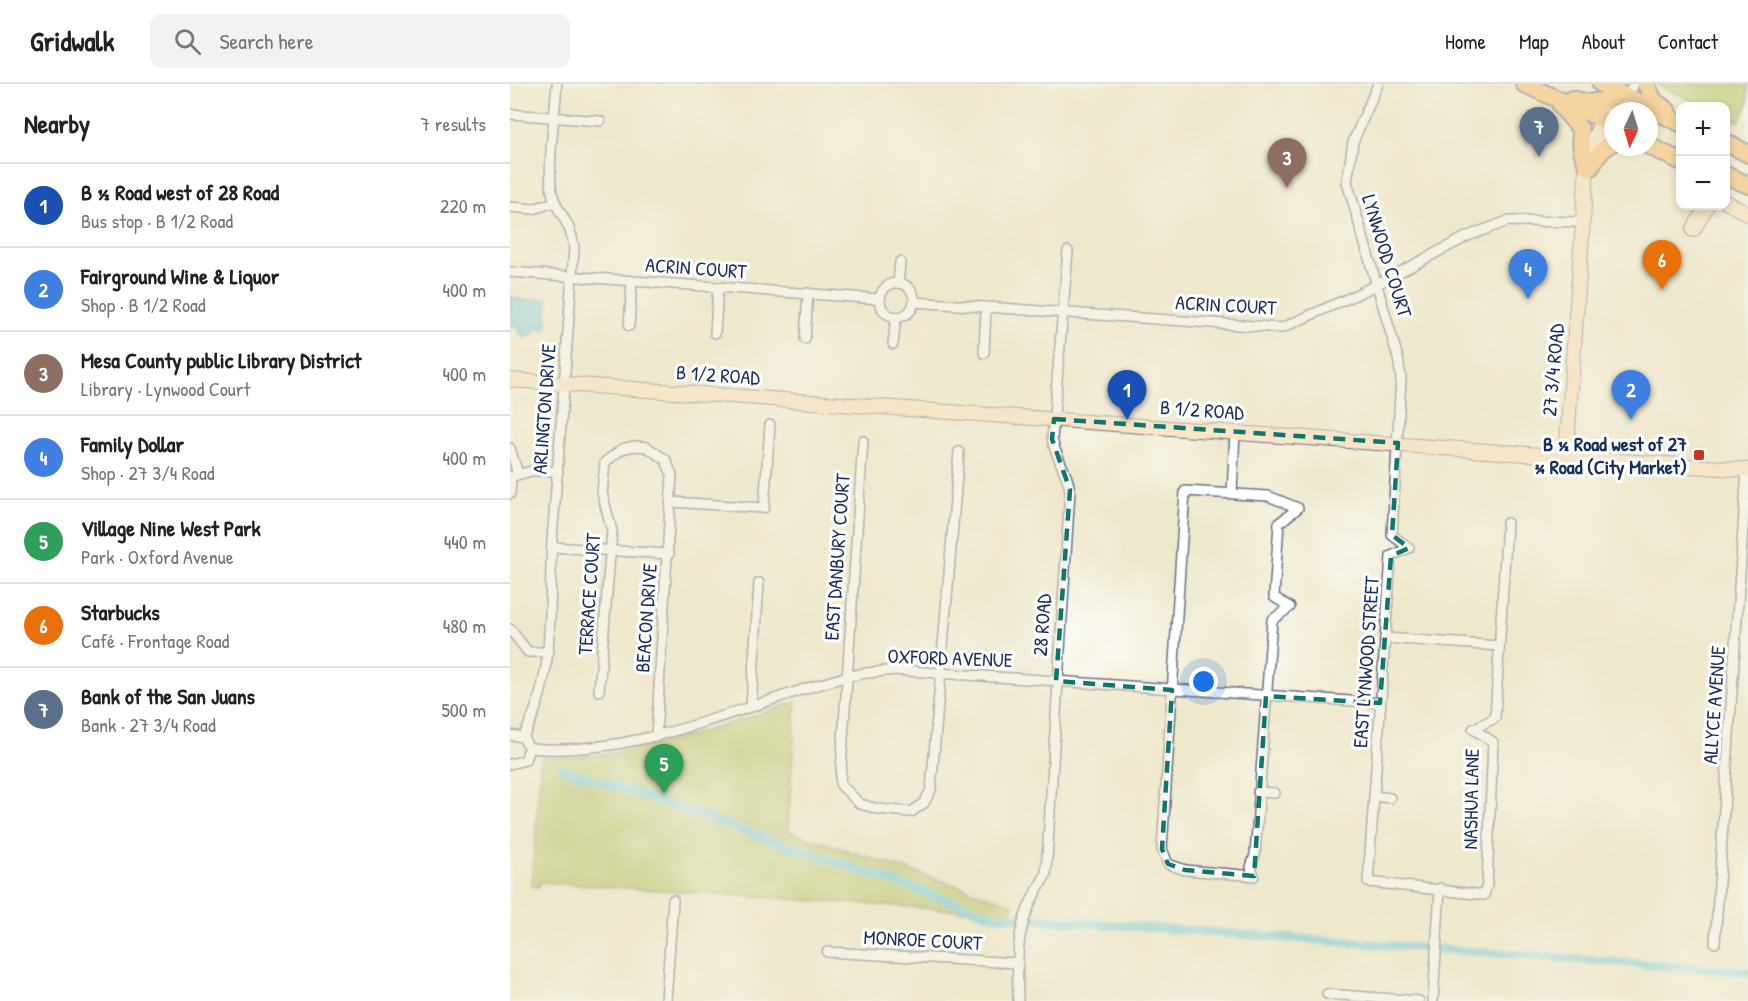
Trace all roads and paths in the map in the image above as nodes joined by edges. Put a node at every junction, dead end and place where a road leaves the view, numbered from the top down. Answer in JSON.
{"nodes":[{"id":1,"x":557,"y":84,"type":"edge"},
{"id":2,"x":1378,"y":84,"type":"edge"},
{"id":3,"x":1524,"y":84,"type":"edge"},
{"id":4,"x":1646,"y":84,"type":"edge"},
{"id":5,"x":1555,"y":98,"type":"junction"},
{"id":6,"x":1604,"y":102,"type":"edge"},
{"id":7,"x":510,"y":114,"type":"edge"},
{"id":8,"x":1658,"y":116,"type":"edge"},
{"id":9,"x":1676,"y":116,"type":"edge"},
{"id":10,"x":555,"y":118,"type":"junction"},
{"id":11,"x":600,"y":121,"type":"dead end"},
{"id":12,"x":1676,"y":122,"type":"edge"},
{"id":13,"x":1604,"y":123,"type":"edge"},
{"id":14,"x":1658,"y":145,"type":"edge"},
{"id":15,"x":1730,"y":146,"type":"edge"},
{"id":16,"x":1604,"y":149,"type":"edge"},
{"id":17,"x":1658,"y":150,"type":"edge"},
{"id":18,"x":1676,"y":153,"type":"edge"},
{"id":19,"x":1748,"y":155,"type":"edge"},
{"id":20,"x":1676,"y":159,"type":"edge"},
{"id":21,"x":1588,"y":171,"type":"junction"},
{"id":22,"x":1730,"y":178,"type":"edge"},
{"id":23,"x":1730,"y":184,"type":"edge"},
{"id":24,"x":1748,"y":187,"type":"edge"},
{"id":25,"x":555,"y":202,"type":"junction"},
{"id":26,"x":1730,"y":205,"type":"edge"},
{"id":27,"x":510,"y":207,"type":"edge"},
{"id":28,"x":1705,"y":210,"type":"edge"},
{"id":29,"x":1748,"y":214,"type":"edge"},
{"id":30,"x":1583,"y":222,"type":"junction"},
{"id":31,"x":1693,"y":230,"type":"dead end"},
{"id":32,"x":1068,"y":250,"type":"dead end"},
{"id":33,"x":900,"y":262,"type":"dead end"},
{"id":34,"x":510,"y":272,"type":"edge"},
{"id":35,"x":572,"y":277,"type":"junction"},
{"id":36,"x":632,"y":281,"type":"junction"},
{"id":37,"x":1377,"y":283,"type":"junction"},
{"id":38,"x":898,"y":284,"type":"junction"},
{"id":39,"x":718,"y":287,"type":"junction"},
{"id":40,"x":808,"y":293,"type":"junction"},
{"id":41,"x":880,"y":299,"type":"junction"},
{"id":42,"x":914,"y":302,"type":"junction"},
{"id":43,"x":986,"y":307,"type":"junction"},
{"id":44,"x":1064,"y":313,"type":"junction"},
{"id":45,"x":896,"y":317,"type":"junction"},
{"id":46,"x":629,"y":326,"type":"dead end"},
{"id":47,"x":715,"y":333,"type":"dead end"},
{"id":48,"x":805,"y":339,"type":"dead end"},
{"id":49,"x":893,"y":344,"type":"dead end"},
{"id":50,"x":984,"y":353,"type":"dead end"},
{"id":51,"x":510,"y":380,"type":"edge"},
{"id":52,"x":562,"y":384,"type":"junction"},
{"id":53,"x":1054,"y":419,"type":"junction"},
{"id":54,"x":770,"y":425,"type":"dead end"},
{"id":55,"x":1235,"y":432,"type":"junction"},
{"id":56,"x":864,"y":441,"type":"dead end"},
{"id":57,"x":1398,"y":443,"type":"junction"},
{"id":58,"x":634,"y":446,"type":"joint"},
{"id":59,"x":510,"y":448,"type":"edge"},
{"id":60,"x":958,"y":452,"type":"dead end"},
{"id":61,"x":1566,"y":456,"type":"junction"},
{"id":62,"x":1747,"y":470,"type":"edge"},
{"id":63,"x":558,"y":471,"type":"junction"},
{"id":64,"x":513,"y":476,"type":"edge"},
{"id":65,"x":1232,"y":493,"type":"junction"},
{"id":66,"x":510,"y":494,"type":"edge"},
{"id":67,"x":672,"y":502,"type":"junction"},
{"id":68,"x":1507,"y":523,"type":"dead end"},
{"id":69,"x":552,"y":547,"type":"junction"},
{"id":70,"x":610,"y":550,"type":"junction"},
{"id":71,"x":669,"y":554,"type":"junction"},
{"id":72,"x":759,"y":582,"type":"dead end"},
{"id":73,"x":510,"y":629,"type":"edge"},
{"id":74,"x":1385,"y":638,"type":"junction"},
{"id":75,"x":1499,"y":646,"type":"junction"},
{"id":76,"x":549,"y":652,"type":"junction"},
{"id":77,"x":939,"y":673,"type":"junction"},
{"id":78,"x":847,"y":676,"type":"junction"},
{"id":79,"x":1056,"y":681,"type":"junction"},
{"id":80,"x":1172,"y":690,"type":"junction"},
{"id":81,"x":599,"y":691,"type":"dead end"},
{"id":82,"x":1266,"y":696,"type":"junction"},
{"id":83,"x":1380,"y":703,"type":"junction"},
{"id":84,"x":751,"y":707,"type":"junction"},
{"id":85,"x":510,"y":735,"type":"edge"},
{"id":86,"x":656,"y":736,"type":"junction"},
{"id":87,"x":523,"y":737,"type":"junction"},
{"id":88,"x":529,"y":748,"type":"junction"},
{"id":89,"x":510,"y":764,"type":"edge"},
{"id":90,"x":1258,"y":792,"type":"junction"},
{"id":91,"x":1275,"y":793,"type":"dead end"},
{"id":92,"x":1375,"y":796,"type":"junction"},
{"id":93,"x":1390,"y":798,"type":"dead end"},
{"id":94,"x":1440,"y":888,"type":"junction"},
{"id":95,"x":673,"y":900,"type":"dead end"},
{"id":96,"x":1715,"y":944,"type":"dead end"},
{"id":97,"x":827,"y":952,"type":"dead end"},
{"id":98,"x":1017,"y":963,"type":"junction"},
{"id":99,"x":1326,"y":994,"type":"dead end"},
{"id":100,"x":666,"y":1001,"type":"edge"},
{"id":101,"x":1018,"y":1001,"type":"edge"},
{"id":102,"x":1419,"y":1001,"type":"edge"},
{"id":103,"x":1433,"y":1001,"type":"edge"}],
"edges":[{"from":1,"to":10,"type":"street","name":"ARLINGTON DRIVE"},
{"from":2,"to":37,"type":"street","name":"LYNWOOD COURT"},
{"from":3,"to":5,"type":"highway"},
{"from":4,"to":9,"type":"highway"},
{"from":5,"to":6,"type":"highway"},
{"from":5,"to":21,"type":"highway"},
{"from":7,"to":10,"type":"street"},
{"from":8,"to":12,"type":"highway"},
{"from":10,"to":11,"type":"street"},
{"from":10,"to":25,"type":"street","name":"ARLINGTON DRIVE"},
{"from":13,"to":21,"type":"main road","name":"27 3/4 ROAD"},
{"from":14,"to":18,"type":"highway"},
{"from":15,"to":19,"type":"highway"},
{"from":16,"to":21,"type":"highway"},
{"from":17,"to":20,"type":"highway"},
{"from":21,"to":30,"type":"main road","name":"27 3/4 ROAD"},
{"from":22,"to":24,"type":"highway"},
{"from":23,"to":24,"type":"highway"},
{"from":25,"to":27,"type":"street"},
{"from":25,"to":35,"type":"street","name":"ARLINGTON DRIVE"},
{"from":26,"to":29,"type":"main road"},
{"from":28,"to":31,"type":"main road"},
{"from":30,"to":37,"type":"street","name":"ACRIN COURT"},
{"from":30,"to":61,"type":"main road","name":"27 3/4 ROAD"},
{"from":32,"to":44,"type":"street","name":"28 ROAD"},
{"from":33,"to":38,"type":"street"},
{"from":34,"to":35,"type":"street","name":"ACRIN COURT"},
{"from":35,"to":36,"type":"street","name":"ACRIN COURT"},
{"from":35,"to":52,"type":"street","name":"ARLINGTON DRIVE"},
{"from":36,"to":39,"type":"street","name":"ACRIN COURT"},
{"from":36,"to":46,"type":"street"},
{"from":37,"to":44,"type":"street","name":"ACRIN COURT"},
{"from":37,"to":57,"type":"street","name":"LYNWOOD COURT"},
{"from":38,"to":41,"type":"street"},
{"from":38,"to":42,"type":"street"},
{"from":39,"to":40,"type":"street","name":"ACRIN COURT"},
{"from":39,"to":47,"type":"street"},
{"from":40,"to":41,"type":"street","name":"ACRIN COURT"},
{"from":40,"to":48,"type":"street"},
{"from":41,"to":45,"type":"street"},
{"from":42,"to":43,"type":"street","name":"ACRIN COURT"},
{"from":42,"to":45,"type":"street"},
{"from":43,"to":44,"type":"street","name":"ACRIN COURT"},
{"from":43,"to":50,"type":"street"},
{"from":44,"to":53,"type":"street","name":"28 ROAD"},
{"from":45,"to":49,"type":"street"},
{"from":51,"to":52,"type":"main road","name":"B 1/2 ROAD"},
{"from":52,"to":53,"type":"main road","name":"B 1/2 ROAD"},
{"from":52,"to":63,"type":"street","name":"ARLINGTON DRIVE"},
{"from":53,"to":55,"type":"main road","name":"B 1/2 ROAD"},
{"from":53,"to":79,"type":"street","name":"28 ROAD"},
{"from":54,"to":67,"type":"street"},
{"from":55,"to":57,"type":"main road","name":"B 1/2 ROAD"},
{"from":55,"to":65,"type":"street"},
{"from":56,"to":78,"type":"street","name":"EAST DANBURY COURT"},
{"from":57,"to":61,"type":"main road","name":"B 1/2 ROAD"},
{"from":57,"to":74,"type":"street","name":"EAST LYNWOOD STREET"},
{"from":58,"to":67,"type":"street","name":"BEACON DRIVE"},
{"from":58,"to":70,"type":"street","name":"TERRACE COURT"},
{"from":59,"to":64,"type":"street"},
{"from":60,"to":77,"type":"street"},
{"from":61,"to":62,"type":"main road","name":"B 1/2 ROAD"},
{"from":62,"to":96,"type":"street","name":"ALLYCE AVENUE"},
{"from":63,"to":64,"type":"street"},
{"from":63,"to":69,"type":"street","name":"ARLINGTON DRIVE"},
{"from":64,"to":66,"type":"street"},
{"from":65,"to":80,"type":"street"},
{"from":65,"to":82,"type":"street"},
{"from":67,"to":71,"type":"street","name":"BEACON DRIVE"},
{"from":68,"to":75,"type":"street"},
{"from":69,"to":70,"type":"street"},
{"from":69,"to":76,"type":"street","name":"ARLINGTON DRIVE"},
{"from":70,"to":71,"type":"street"},
{"from":70,"to":81,"type":"street","name":"TERRACE COURT"},
{"from":71,"to":86,"type":"street","name":"BEACON DRIVE"},
{"from":72,"to":84,"type":"street"},
{"from":73,"to":76,"type":"street"},
{"from":74,"to":75,"type":"street"},
{"from":74,"to":83,"type":"street","name":"EAST LYNWOOD STREET"},
{"from":75,"to":94,"type":"street","name":"NASHUA LANE"},
{"from":76,"to":87,"type":"street","name":"ARLINGTON DRIVE"},
{"from":77,"to":78,"type":"street","name":"OXFORD AVENUE"},
{"from":77,"to":78,"type":"street","name":"EAST DANBURY COURT"},
{"from":77,"to":79,"type":"street","name":"OXFORD AVENUE"},
{"from":78,"to":84,"type":"street","name":"OXFORD AVENUE"},
{"from":79,"to":80,"type":"street","name":"OXFORD AVENUE"},
{"from":79,"to":98,"type":"street","name":"28 ROAD"},
{"from":80,"to":82,"type":"street","name":"OXFORD AVENUE"},
{"from":80,"to":90,"type":"street"},
{"from":82,"to":83,"type":"street","name":"OXFORD AVENUE"},
{"from":82,"to":90,"type":"street"},
{"from":83,"to":92,"type":"street","name":"EAST LYNWOOD STREET"},
{"from":84,"to":86,"type":"street","name":"OXFORD AVENUE"},
{"from":85,"to":87,"type":"street"},
{"from":86,"to":88,"type":"street","name":"OXFORD AVENUE"},
{"from":87,"to":88,"type":"street"},
{"from":88,"to":89,"type":"street"},
{"from":90,"to":91,"type":"street"},
{"from":92,"to":93,"type":"street"},
{"from":92,"to":94,"type":"street","name":"EAST LYNWOOD STREET"},
{"from":94,"to":103,"type":"street"},
{"from":95,"to":100,"type":"street"},
{"from":97,"to":98,"type":"street","name":"MONROE COURT"},
{"from":98,"to":101,"type":"street","name":"28 ROAD"},
{"from":99,"to":102,"type":"street"}]}
